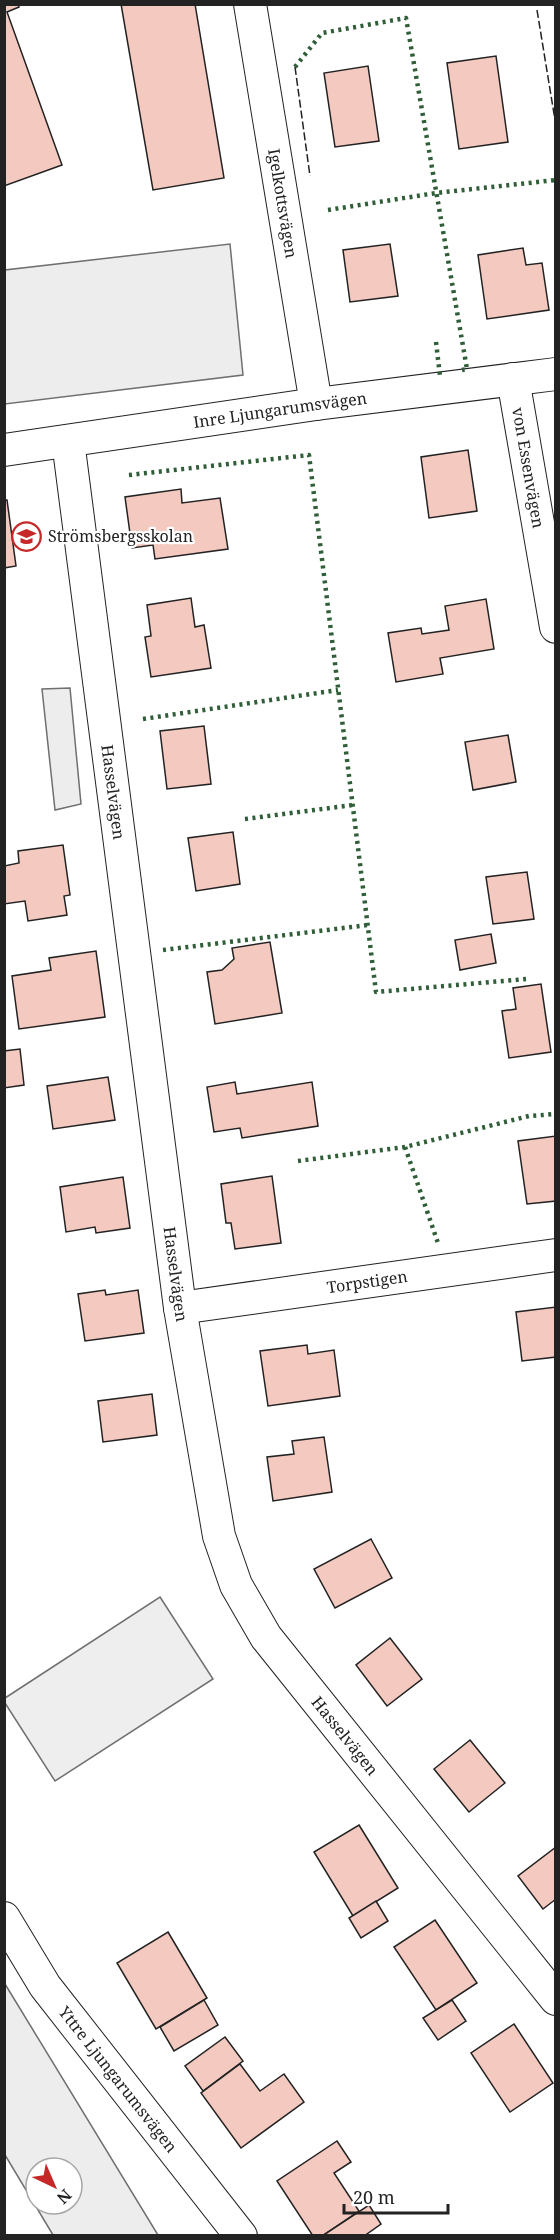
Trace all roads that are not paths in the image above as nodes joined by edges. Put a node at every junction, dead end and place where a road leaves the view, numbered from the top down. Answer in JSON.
{"nodes":[{"id":1,"x":250,"y":4,"type":"edge"},
{"id":2,"x":555,"y":374,"type":"edge"},
{"id":3,"x":513,"y":380,"type":"junction"},
{"id":4,"x":316,"y":404,"type":"junction"},
{"id":5,"x":68,"y":441,"type":"junction"},
{"id":6,"x":4,"y":450,"type":"edge"},
{"id":7,"x":555,"y":627,"type":"edge"},
{"id":8,"x":555,"y":1255,"type":"edge"},
{"id":9,"x":180,"y":1308,"type":"junction"},
{"id":10,"x":4,"y":1918,"type":"edge"},
{"id":11,"x":555,"y":1999,"type":"edge"},
{"id":12,"x":241,"y":2235,"type":"edge"}],
"edges":[{"from":1,"to":4,"type":"street","name":"Igelkottsvägen"},
{"from":2,"to":3,"type":"street","name":"Inre Ljungarumsvägen"},
{"from":3,"to":4,"type":"street","name":"Inre Ljungarumsvägen"},
{"from":3,"to":7,"type":"street","name":"von Essenvägen"},
{"from":4,"to":5,"type":"street","name":"Inre Ljungarumsvägen"},
{"from":5,"to":6,"type":"street","name":"Inre Ljungarumsvägen"},
{"from":5,"to":9,"type":"street","name":"Hasselvägen"},
{"from":8,"to":9,"type":"street","name":"Torpstigen"},
{"from":9,"to":11,"type":"street","name":"Hasselvägen"},
{"from":10,"to":12,"type":"street","name":"Yttre Ljungarumsvägen"}]}
